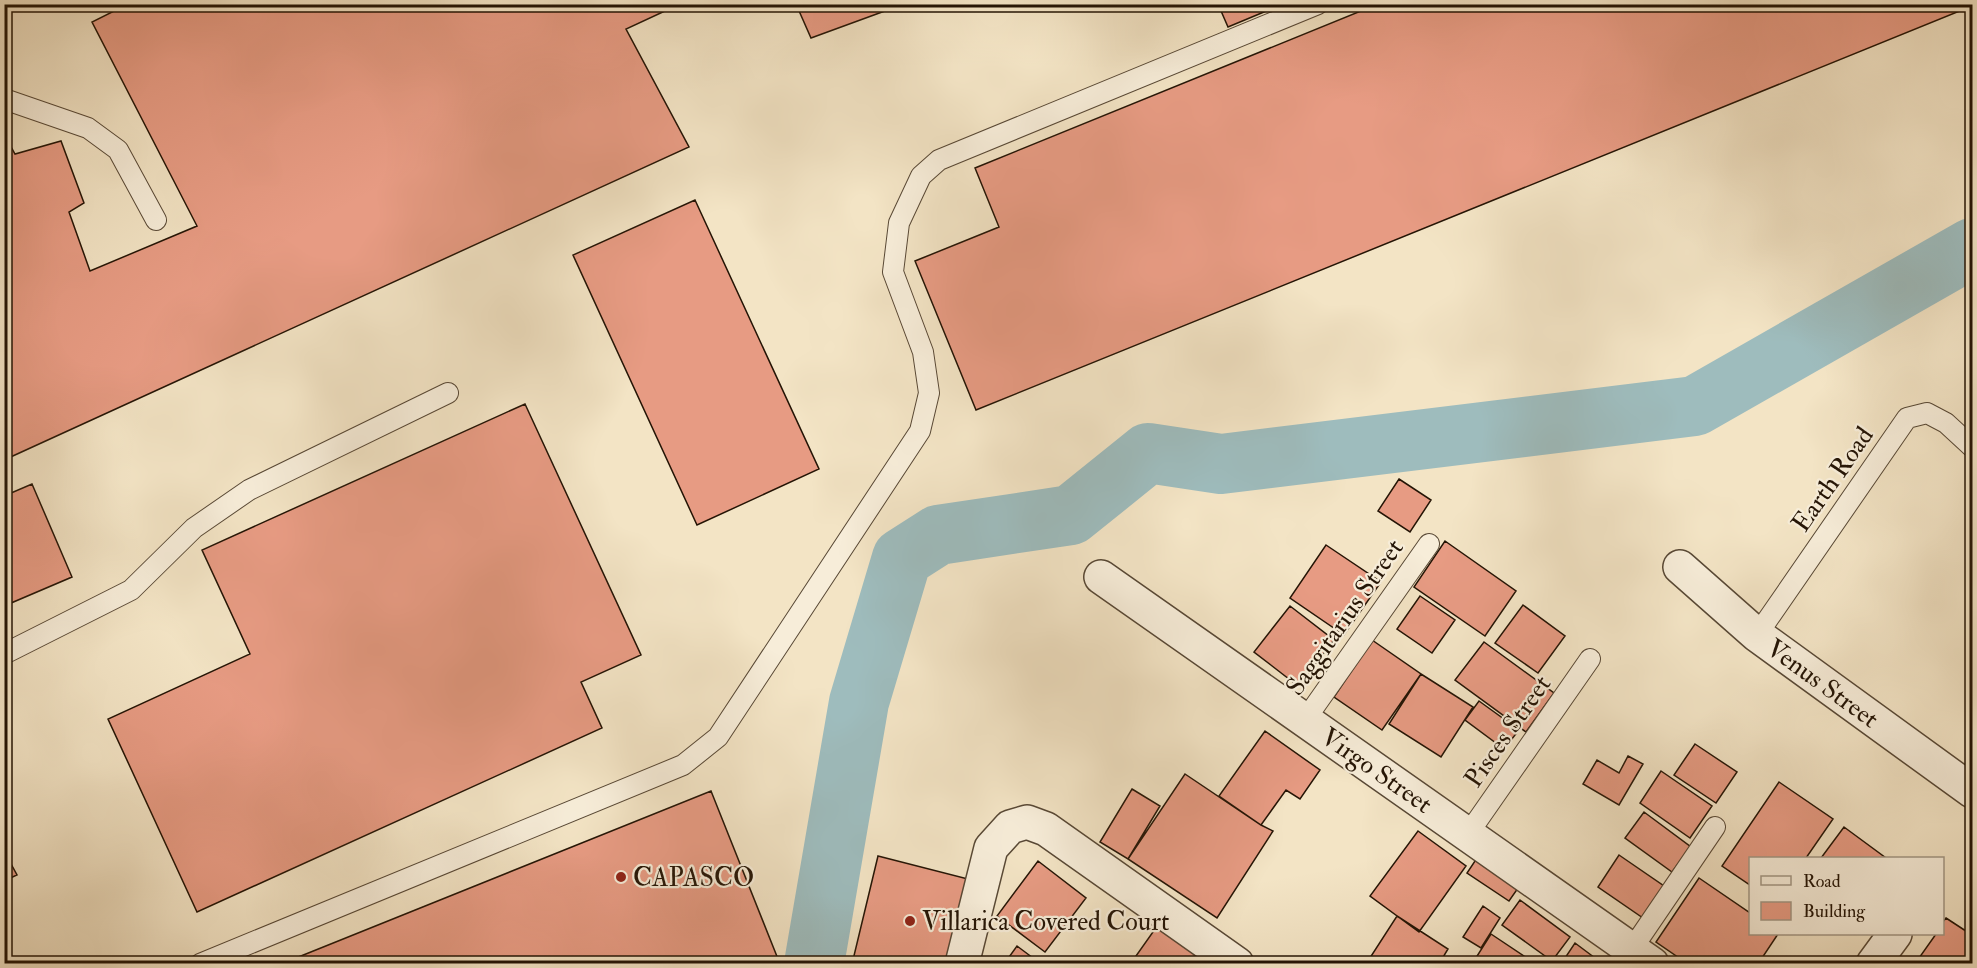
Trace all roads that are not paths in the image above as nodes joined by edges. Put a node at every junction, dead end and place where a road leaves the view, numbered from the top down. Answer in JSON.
{"nodes":[{"id":1,"x":1318,"y":4,"type":"edge"},
{"id":2,"x":4,"y":99,"type":"edge"},
{"id":3,"x":156,"y":220,"type":"dead end"},
{"id":4,"x":448,"y":393,"type":"dead end"},
{"id":5,"x":1972,"y":447,"type":"edge"},
{"id":6,"x":1429,"y":544,"type":"dead end"},
{"id":7,"x":1680,"y":567,"type":"dead end"},
{"id":8,"x":1101,"y":577,"type":"dead end"},
{"id":9,"x":1757,"y":635,"type":"junction"},
{"id":10,"x":4,"y":654,"type":"edge"},
{"id":11,"x":1590,"y":659,"type":"dead end"},
{"id":12,"x":1305,"y":720,"type":"junction"},
{"id":13,"x":1972,"y":791,"type":"edge"},
{"id":14,"x":1715,"y":827,"type":"dead end"},
{"id":15,"x":1468,"y":834,"type":"junction"},
{"id":16,"x":1894,"y":935,"type":"edge"},
{"id":17,"x":1642,"y":956,"type":"edge"},
{"id":18,"x":200,"y":963,"type":"edge"},
{"id":19,"x":962,"y":963,"type":"edge"},
{"id":20,"x":1237,"y":963,"type":"edge"},
{"id":21,"x":1874,"y":963,"type":"edge"}],
"edges":[{"from":1,"to":18,"type":"lane"},
{"from":2,"to":3,"type":"lane"},
{"from":4,"to":10,"type":"lane"},
{"from":5,"to":9,"type":"lane","name":"Earth Road"},
{"from":6,"to":12,"type":"lane","name":"Saggitarius Street"},
{"from":7,"to":9,"type":"street","name":"Venus Street"},
{"from":8,"to":12,"type":"street","name":"Virgo Street"},
{"from":9,"to":13,"type":"street","name":"Venus Street"},
{"from":11,"to":15,"type":"lane","name":"Pisces Street"},
{"from":12,"to":15,"type":"street","name":"Virgo Street"},
{"from":14,"to":17,"type":"lane"},
{"from":15,"to":17,"type":"street","name":"Virgo Street"},
{"from":16,"to":21,"type":"street"},
{"from":19,"to":20,"type":"street"}]}
